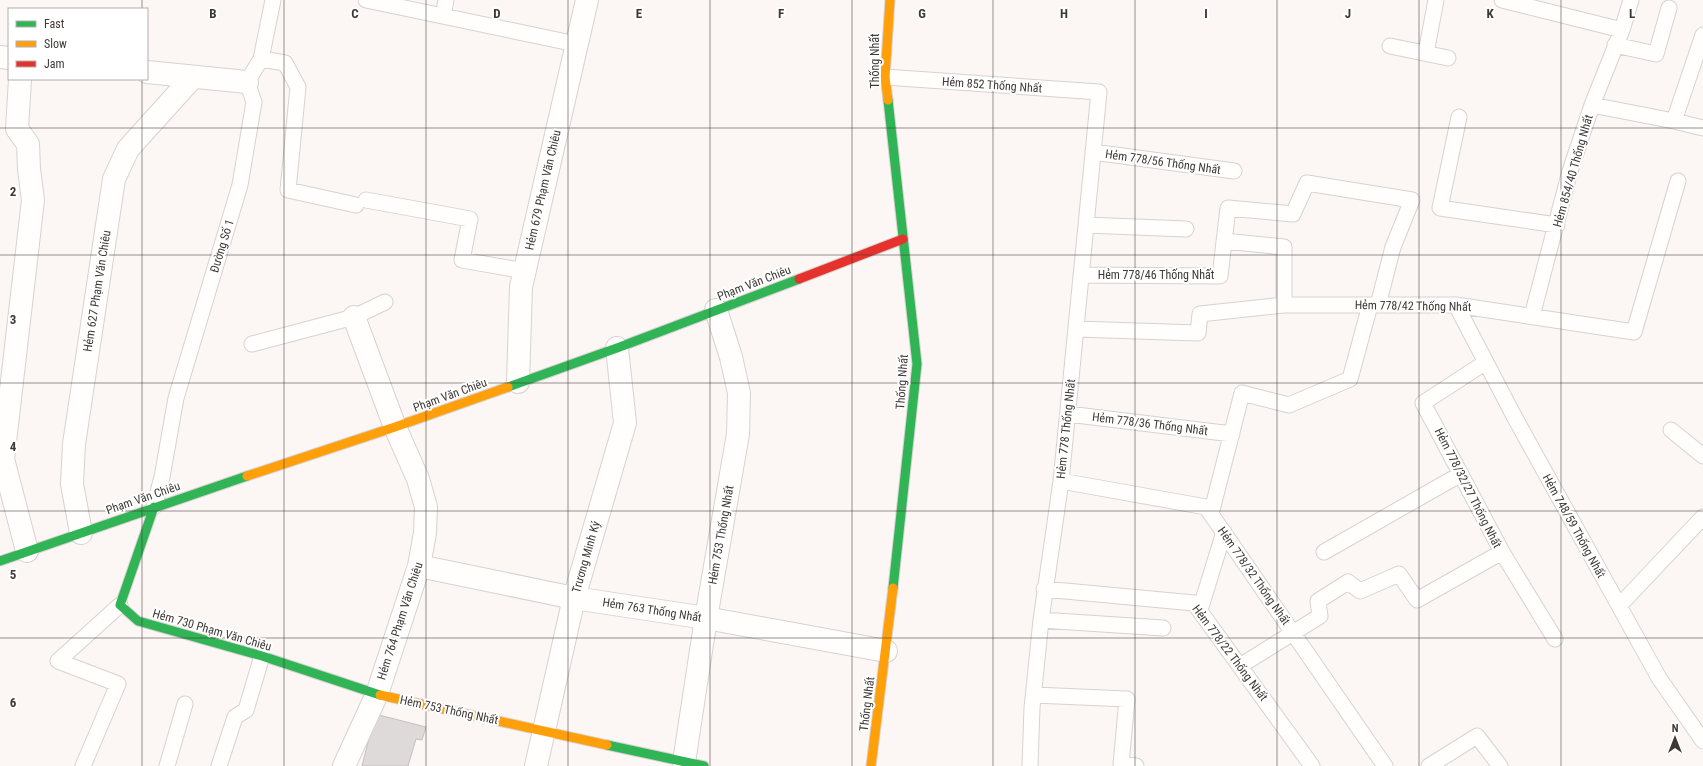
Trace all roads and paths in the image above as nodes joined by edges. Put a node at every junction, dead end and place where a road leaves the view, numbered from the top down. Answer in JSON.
{"nodes":[{"id":1,"x":273,"y":0,"type":"edge"},
{"id":2,"x":366,"y":0,"type":"edge"},
{"id":3,"x":446,"y":0,"type":"edge"},
{"id":4,"x":587,"y":0,"type":"edge"},
{"id":5,"x":890,"y":0,"type":"edge"},
{"id":6,"x":1436,"y":0,"type":"edge"},
{"id":7,"x":1502,"y":0,"type":"edge"},
{"id":8,"x":1631,"y":0,"type":"edge"},
{"id":9,"x":1669,"y":8,"type":"dead end"},
{"id":10,"x":443,"y":16,"type":"junction"},
{"id":11,"x":1622,"y":30,"type":"junction"},
{"id":12,"x":1703,"y":35,"type":"edge"},
{"id":13,"x":576,"y":44,"type":"junction"},
{"id":14,"x":1615,"y":45,"type":"junction"},
{"id":15,"x":1390,"y":46,"type":"dead end"},
{"id":16,"x":1426,"y":53,"type":"junction"},
{"id":17,"x":1448,"y":58,"type":"dead end"},
{"id":18,"x":261,"y":59,"type":"junction"},
{"id":19,"x":148,"y":72,"type":"edge"},
{"id":20,"x":193,"y":77,"type":"junction"},
{"id":21,"x":885,"y":78,"type":"junction"},
{"id":22,"x":20,"y":80,"type":"edge"},
{"id":23,"x":247,"y":82,"type":"junction"},
{"id":24,"x":1098,"y":92,"type":"joint"},
{"id":25,"x":1592,"y":105,"type":"junction"},
{"id":26,"x":1459,"y":117,"type":"dead end"},
{"id":27,"x":1674,"y":121,"type":"junction"},
{"id":28,"x":1703,"y":128,"type":"edge"},
{"id":29,"x":1093,"y":152,"type":"junction"},
{"id":30,"x":1234,"y":171,"type":"dead end"},
{"id":31,"x":1678,"y":181,"type":"dead end"},
{"id":32,"x":1086,"y":225,"type":"junction"},
{"id":33,"x":1557,"y":225,"type":"junction"},
{"id":34,"x":1186,"y":229,"type":"dead end"},
{"id":35,"x":903,"y":239,"type":"junction"},
{"id":36,"x":1224,"y":241,"type":"junction"},
{"id":37,"x":525,"y":271,"type":"junction"},
{"id":38,"x":1081,"y":275,"type":"junction"},
{"id":39,"x":385,"y":302,"type":"dead end"},
{"id":40,"x":1284,"y":305,"type":"junction"},
{"id":41,"x":1374,"y":305,"type":"junction"},
{"id":42,"x":1456,"y":305,"type":"junction"},
{"id":43,"x":716,"y":310,"type":"junction"},
{"id":44,"x":1532,"y":316,"type":"junction"},
{"id":45,"x":354,"y":318,"type":"junction"},
{"id":46,"x":1076,"y":329,"type":"junction"},
{"id":47,"x":252,"y":344,"type":"dead end"},
{"id":48,"x":617,"y":348,"type":"junction"},
{"id":49,"x":1486,"y":362,"type":"junction"},
{"id":50,"x":518,"y":382,"type":"junction"},
{"id":51,"x":1068,"y":414,"type":"junction"},
{"id":52,"x":394,"y":427,"type":"junction"},
{"id":53,"x":1671,"y":430,"type":"dead end"},
{"id":54,"x":1232,"y":434,"type":"junction"},
{"id":55,"x":1703,"y":456,"type":"edge"},
{"id":56,"x":1461,"y":474,"type":"junction"},
{"id":57,"x":1061,"y":481,"type":"junction"},
{"id":58,"x":154,"y":507,"type":"junction"},
{"id":59,"x":1211,"y":514,"type":"junction"},
{"id":60,"x":1703,"y":517,"type":"edge"},
{"id":61,"x":81,"y":532,"type":"junction"},
{"id":62,"x":1224,"y":532,"type":"junction"},
{"id":63,"x":28,"y":551,"type":"junction"},
{"id":64,"x":1324,"y":552,"type":"dead end"},
{"id":65,"x":1502,"y":552,"type":"junction"},
{"id":66,"x":0,"y":561,"type":"edge"},
{"id":67,"x":419,"y":566,"type":"junction"},
{"id":68,"x":1044,"y":589,"type":"junction"},
{"id":69,"x":574,"y":598,"type":"junction"},
{"id":70,"x":120,"y":605,"type":"junction"},
{"id":71,"x":1619,"y":606,"type":"junction"},
{"id":72,"x":1200,"y":610,"type":"junction"},
{"id":73,"x":706,"y":618,"type":"junction"},
{"id":74,"x":1041,"y":620,"type":"junction"},
{"id":75,"x":1163,"y":628,"type":"dead end"},
{"id":76,"x":1293,"y":632,"type":"junction"},
{"id":77,"x":1555,"y":639,"type":"dead end"},
{"id":78,"x":886,"y":652,"type":"junction"},
{"id":79,"x":262,"y":656,"type":"junction"},
{"id":80,"x":1240,"y":666,"type":"junction"},
{"id":81,"x":377,"y":694,"type":"junction"},
{"id":82,"x":1034,"y":695,"type":"junction"},
{"id":83,"x":185,"y":704,"type":"dead end"},
{"id":84,"x":544,"y":731,"type":"junction"},
{"id":85,"x":1703,"y":741,"type":"edge"},
{"id":86,"x":694,"y":764,"type":"edge"},
{"id":87,"x":875,"y":765,"type":"edge"},
{"id":88,"x":83,"y":766,"type":"edge"},
{"id":89,"x":167,"y":766,"type":"edge"},
{"id":90,"x":219,"y":766,"type":"edge"},
{"id":91,"x":344,"y":766,"type":"edge"},
{"id":92,"x":536,"y":766,"type":"edge"},
{"id":93,"x":1030,"y":766,"type":"edge"},
{"id":94,"x":1136,"y":766,"type":"edge"},
{"id":95,"x":1312,"y":766,"type":"edge"},
{"id":96,"x":1385,"y":766,"type":"edge"},
{"id":97,"x":1429,"y":766,"type":"edge"},
{"id":98,"x":1500,"y":766,"type":"edge"}],
"edges":[{"from":1,"to":18,"type":"lane"},
{"from":2,"to":10,"type":"lane"},
{"from":3,"to":10,"type":"lane"},
{"from":4,"to":13,"type":"street","name":"Hẻm 679 Phạm Văn Chiêu"},
{"from":5,"to":21,"type":"main road","name":"Thống Nhất"},
{"from":6,"to":16,"type":"lane"},
{"from":7,"to":11,"type":"lane"},
{"from":8,"to":11,"type":"lane","name":"Hẻm 854/40 Thống Nhất"},
{"from":9,"to":14,"type":"lane"},
{"from":10,"to":13,"type":"lane"},
{"from":11,"to":14,"type":"lane","name":"Hẻm 854/40 Thống Nhất"},
{"from":12,"to":27,"type":"lane"},
{"from":13,"to":37,"type":"street","name":"Hẻm 679 Phạm Văn Chiêu"},
{"from":14,"to":25,"type":"lane","name":"Hẻm 854/40 Thống Nhất"},
{"from":15,"to":16,"type":"lane"},
{"from":16,"to":17,"type":"lane"},
{"from":18,"to":23,"type":"lane"},
{"from":18,"to":37,"type":"lane"},
{"from":19,"to":20,"type":"street"},
{"from":20,"to":23,"type":"street"},
{"from":20,"to":61,"type":"street","name":"Hẻm 627 Phạm Văn Chiêu"},
{"from":21,"to":24,"type":"lane","name":"Hẻm 852 Thống Nhất"},
{"from":21,"to":35,"type":"main road","name":"Thống Nhất"},
{"from":22,"to":63,"type":"street"},
{"from":23,"to":58,"type":"lane","name":"Đường Số 1"},
{"from":24,"to":29,"type":"lane","name":"Hẻm 778 Thống Nhất"},
{"from":25,"to":27,"type":"lane"},
{"from":25,"to":33,"type":"lane","name":"Hẻm 854/40 Thống Nhất"},
{"from":26,"to":33,"type":"lane"},
{"from":27,"to":28,"type":"lane"},
{"from":29,"to":30,"type":"lane","name":"Hẻm 778/56 Thống Nhất"},
{"from":29,"to":32,"type":"lane","name":"Hẻm 778 Thống Nhất"},
{"from":31,"to":44,"type":"lane","name":"Hẻm 778/42 Thống Nhất"},
{"from":32,"to":34,"type":"lane"},
{"from":32,"to":38,"type":"lane","name":"Hẻm 778 Thống Nhất"},
{"from":33,"to":44,"type":"lane","name":"Hẻm 854/40 Thống Nhất"},
{"from":35,"to":43,"type":"main road","name":"Phạm Văn Chiêu"},
{"from":35,"to":78,"type":"main road","name":"Thống Nhất"},
{"from":36,"to":38,"type":"lane","name":"Hẻm 778/46 Thống Nhất"},
{"from":36,"to":40,"type":"lane"},
{"from":36,"to":41,"type":"lane","name":"Hẻm 778/46 Thống Nhất"},
{"from":37,"to":50,"type":"street","name":"Hẻm 679 Phạm Văn Chiêu"},
{"from":38,"to":46,"type":"lane","name":"Hẻm 778 Thống Nhất"},
{"from":39,"to":45,"type":"lane"},
{"from":40,"to":41,"type":"lane","name":"Hẻm 778/42 Thống Nhất"},
{"from":40,"to":46,"type":"lane","name":"Hẻm 778/42 Thống Nhất"},
{"from":41,"to":42,"type":"lane","name":"Hẻm 778/42 Thống Nhất"},
{"from":41,"to":54,"type":"lane"},
{"from":42,"to":44,"type":"lane","name":"Hẻm 778/42 Thống Nhất"},
{"from":42,"to":49,"type":"lane","name":"Hẻm 748/59 Thống Nhất"},
{"from":43,"to":48,"type":"main road","name":"Phạm Văn Chiêu"},
{"from":43,"to":73,"type":"street","name":"Hẻm 753 Thống Nhất"},
{"from":45,"to":47,"type":"lane"},
{"from":45,"to":52,"type":"street","name":"Hẻm 764 Phạm Văn Chiêu"},
{"from":46,"to":51,"type":"lane","name":"Hẻm 778 Thống Nhất"},
{"from":48,"to":50,"type":"main road","name":"Phạm Văn Chiêu"},
{"from":48,"to":69,"type":"street","name":"Trương Minh Ký"},
{"from":49,"to":56,"type":"lane","name":"Hẻm 778/32/27 Thống Nhất"},
{"from":49,"to":71,"type":"lane","name":"Hẻm 748/59 Thống Nhất"},
{"from":50,"to":52,"type":"main road","name":"Phạm Văn Chiêu"},
{"from":51,"to":54,"type":"lane","name":"Hẻm 778/36 Thống Nhất"},
{"from":51,"to":57,"type":"lane","name":"Hẻm 778 Thống Nhất"},
{"from":52,"to":58,"type":"main road","name":"Phạm Văn Chiêu"},
{"from":52,"to":67,"type":"street","name":"Hẻm 764 Phạm Văn Chiêu"},
{"from":53,"to":55,"type":"lane"},
{"from":54,"to":59,"type":"lane"},
{"from":56,"to":64,"type":"lane"},
{"from":56,"to":65,"type":"lane","name":"Hẻm 778/32/27 Thống Nhất"},
{"from":57,"to":59,"type":"lane","name":"Hẻm 778/32 Thống Nhất"},
{"from":57,"to":68,"type":"lane","name":"Hẻm 778 Thống Nhất"},
{"from":58,"to":61,"type":"main road","name":"Phạm Văn Chiêu"},
{"from":58,"to":70,"type":"main road"},
{"from":59,"to":62,"type":"lane","name":"Hẻm 778/32 Thống Nhất"},
{"from":60,"to":71,"type":"lane"},
{"from":61,"to":63,"type":"main road","name":"Phạm Văn Chiêu"},
{"from":62,"to":72,"type":"lane"},
{"from":62,"to":76,"type":"lane","name":"Hẻm 778/32 Thống Nhất"},
{"from":63,"to":66,"type":"main road","name":"Phạm Văn Chiêu"},
{"from":65,"to":76,"type":"lane","name":"Hẻm 778/32/27 Thống Nhất"},
{"from":65,"to":77,"type":"lane"},
{"from":67,"to":69,"type":"street","name":"Hẻm 763 Thống Nhất"},
{"from":67,"to":81,"type":"street","name":"Hẻm 764 Phạm Văn Chiêu"},
{"from":68,"to":72,"type":"lane","name":"Hẻm 778/22 Thống Nhất"},
{"from":68,"to":74,"type":"lane","name":"Hẻm 778 Thống Nhất"},
{"from":69,"to":73,"type":"street","name":"Hẻm 763 Thống Nhất"},
{"from":69,"to":84,"type":"street","name":"Trương Minh Ký"},
{"from":70,"to":79,"type":"main road","name":"Hẻm 730 Phạm Văn Chiêu"},
{"from":70,"to":88,"type":"lane"},
{"from":71,"to":85,"type":"lane","name":"Hẻm 748/59 Thống Nhất"},
{"from":72,"to":80,"type":"lane","name":"Hẻm 778/22 Thống Nhất"},
{"from":73,"to":78,"type":"street","name":"Hẻm 763 Thống Nhất"},
{"from":73,"to":86,"type":"street","name":"Hẻm 753 Thống Nhất"},
{"from":74,"to":75,"type":"lane"},
{"from":74,"to":82,"type":"lane","name":"Hẻm 778 Thống Nhất"},
{"from":76,"to":80,"type":"lane"},
{"from":76,"to":96,"type":"lane","name":"Hẻm 778/32 Thống Nhất"},
{"from":78,"to":87,"type":"main road","name":"Thống Nhất"},
{"from":79,"to":81,"type":"main road","name":"Hẻm 730 Phạm Văn Chiêu"},
{"from":79,"to":90,"type":"lane"},
{"from":80,"to":95,"type":"lane","name":"Hẻm 778/22 Thống Nhất"},
{"from":81,"to":84,"type":"main road","name":"Hẻm 753 Thống Nhất"},
{"from":81,"to":91,"type":"street","name":"Hẻm 764 Phạm Văn Chiêu"},
{"from":82,"to":93,"type":"lane","name":"Hẻm 778 Thống Nhất"},
{"from":82,"to":94,"type":"lane"},
{"from":83,"to":89,"type":"lane"},
{"from":84,"to":86,"type":"main road","name":"Hẻm 753 Thống Nhất"},
{"from":84,"to":92,"type":"street","name":"Trương Minh Ký"},
{"from":97,"to":98,"type":"lane"}]}
